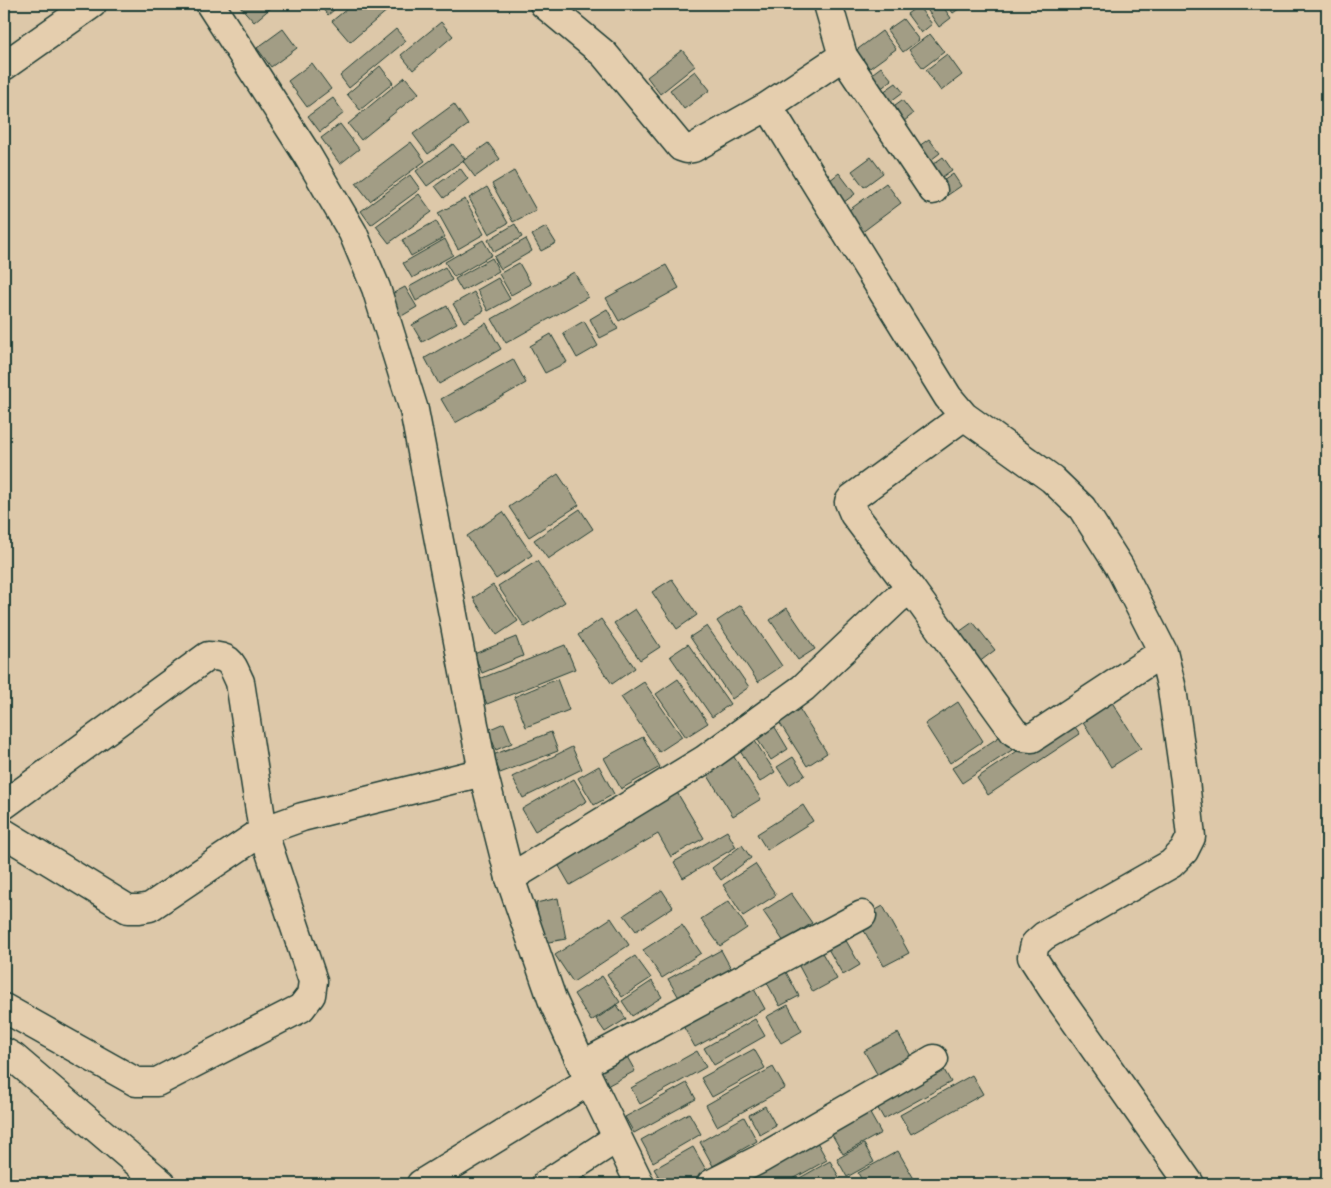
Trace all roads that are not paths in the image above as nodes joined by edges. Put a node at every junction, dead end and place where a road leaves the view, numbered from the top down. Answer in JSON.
{"nodes":[{"id":1,"x":92,"y":4,"type":"edge"},
{"id":2,"x":210,"y":4,"type":"edge"},
{"id":3,"x":544,"y":4,"type":"edge"},
{"id":4,"x":828,"y":4,"type":"edge"},
{"id":5,"x":843,"y":56,"type":"junction"},
{"id":6,"x":4,"y":66,"type":"edge"},
{"id":7,"x":768,"y":106,"type":"junction"},
{"id":8,"x":933,"y":190,"type":"dead end"},
{"id":9,"x":964,"y":416,"type":"junction"},
{"id":10,"x":911,"y":589,"type":"junction"},
{"id":11,"x":1157,"y":655,"type":"junction"},
{"id":12,"x":467,"y":776,"type":"junction"},
{"id":13,"x":4,"y":805,"type":"edge"},
{"id":14,"x":263,"y":831,"type":"junction"},
{"id":15,"x":4,"y":833,"type":"edge"},
{"id":16,"x":510,"y":878,"type":"junction"},
{"id":17,"x":862,"y":915,"type":"dead end"},
{"id":18,"x":4,"y":1008,"type":"edge"},
{"id":19,"x":4,"y":1052,"type":"edge"},
{"id":20,"x":934,"y":1059,"type":"dead end"},
{"id":21,"x":585,"y":1073,"type":"junction"},
{"id":22,"x":617,"y":1138,"type":"junction"},
{"id":23,"x":162,"y":1184,"type":"edge"},
{"id":24,"x":422,"y":1184,"type":"edge"},
{"id":25,"x":546,"y":1184,"type":"edge"},
{"id":26,"x":640,"y":1184,"type":"edge"},
{"id":27,"x":711,"y":1184,"type":"edge"},
{"id":28,"x":1190,"y":1184,"type":"edge"}],
"edges":[{"from":1,"to":6,"type":"street"},
{"from":2,"to":12,"type":"street"},
{"from":3,"to":7,"type":"street"},
{"from":4,"to":5,"type":"street"},
{"from":5,"to":7,"type":"street"},
{"from":5,"to":8,"type":"street"},
{"from":7,"to":9,"type":"street"},
{"from":9,"to":10,"type":"street"},
{"from":9,"to":11,"type":"street"},
{"from":10,"to":11,"type":"street"},
{"from":10,"to":16,"type":"street"},
{"from":11,"to":28,"type":"street"},
{"from":12,"to":14,"type":"street"},
{"from":12,"to":16,"type":"street"},
{"from":13,"to":14,"type":"street"},
{"from":14,"to":15,"type":"street"},
{"from":14,"to":18,"type":"street"},
{"from":16,"to":21,"type":"street"},
{"from":17,"to":21,"type":"street"},
{"from":19,"to":23,"type":"street"},
{"from":20,"to":27,"type":"street"},
{"from":21,"to":22,"type":"street"},
{"from":21,"to":24,"type":"street"},
{"from":22,"to":25,"type":"street"},
{"from":22,"to":26,"type":"street"}]}
